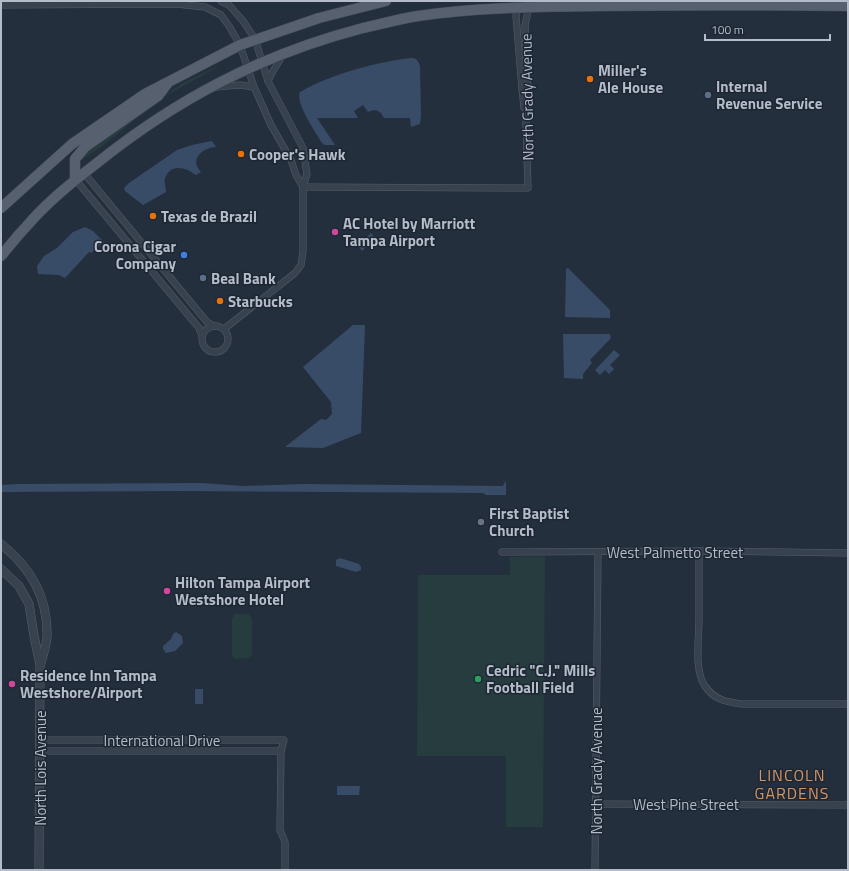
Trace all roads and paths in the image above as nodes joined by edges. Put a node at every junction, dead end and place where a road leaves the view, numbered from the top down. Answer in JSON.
{"nodes":[{"id":1,"x":221,"y":1,"type":"edge"},
{"id":2,"x":386,"y":1,"type":"edge"},
{"id":3,"x":1,"y":5,"type":"edge"},
{"id":4,"x":522,"y":5,"type":"edge"},
{"id":5,"x":848,"y":6,"type":"edge"},
{"id":6,"x":254,"y":39,"type":"junction"},
{"id":7,"x":240,"y":45,"type":"junction"},
{"id":8,"x":284,"y":53,"type":"junction"},
{"id":9,"x":262,"y":62,"type":"junction"},
{"id":10,"x":247,"y":68,"type":"junction"},
{"id":11,"x":170,"y":81,"type":"junction"},
{"id":12,"x":268,"y":81,"type":"junction"},
{"id":13,"x":254,"y":87,"type":"junction"},
{"id":14,"x":211,"y":88,"type":"junction"},
{"id":15,"x":526,"y":124,"type":"junction"},
{"id":16,"x":84,"y":173,"type":"junction"},
{"id":17,"x":75,"y":179,"type":"junction"},
{"id":18,"x":303,"y":187,"type":"junction"},
{"id":19,"x":1,"y":208,"type":"edge"},
{"id":20,"x":149,"y":251,"type":"junction"},
{"id":21,"x":1,"y":256,"type":"edge"},
{"id":22,"x":146,"y":264,"type":"junction"},
{"id":23,"x":214,"y":326,"type":"junction"},
{"id":24,"x":224,"y":329,"type":"junction"},
{"id":25,"x":202,"y":335,"type":"junction"},
{"id":26,"x":1,"y":544,"type":"edge"},
{"id":27,"x":699,"y":551,"type":"junction"},
{"id":28,"x":502,"y":552,"type":"dead end"},
{"id":29,"x":598,"y":552,"type":"junction"},
{"id":30,"x":848,"y":553,"type":"edge"},
{"id":31,"x":1,"y":569,"type":"edge"},
{"id":32,"x":40,"y":665,"type":"junction"},
{"id":33,"x":848,"y":704,"type":"edge"},
{"id":34,"x":40,"y":740,"type":"junction"},
{"id":35,"x":107,"y":740,"type":"junction"},
{"id":36,"x":217,"y":740,"type":"junction"},
{"id":37,"x":40,"y":751,"type":"junction"},
{"id":38,"x":107,"y":751,"type":"junction"},
{"id":39,"x":218,"y":751,"type":"junction"},
{"id":40,"x":281,"y":751,"type":"junction"},
{"id":41,"x":596,"y":804,"type":"junction"},
{"id":42,"x":848,"y":805,"type":"edge"},
{"id":43,"x":39,"y":870,"type":"edge"},
{"id":44,"x":285,"y":870,"type":"edge"},
{"id":45,"x":595,"y":870,"type":"edge"}],
"edges":[{"from":1,"to":6,"type":"street"},
{"from":2,"to":6,"type":"main road"},
{"from":3,"to":7,"type":"street"},
{"from":4,"to":5,"type":"main road"},
{"from":4,"to":8,"type":"main road"},
{"from":4,"to":15,"type":"street"},
{"from":4,"to":15,"type":"street","name":"North Grady Avenue"},
{"from":6,"to":7,"type":"main road"},
{"from":6,"to":9,"type":"street"},
{"from":7,"to":10,"type":"street"},
{"from":7,"to":11,"type":"main road"},
{"from":8,"to":9,"type":"main road"},
{"from":8,"to":12,"type":"street"},
{"from":9,"to":10,"type":"main road"},
{"from":9,"to":12,"type":"street"},
{"from":10,"to":13,"type":"street"},
{"from":10,"to":14,"type":"main road"},
{"from":11,"to":17,"type":"main road"},
{"from":11,"to":19,"type":"main road"},
{"from":12,"to":18,"type":"street"},
{"from":13,"to":14,"type":"street"},
{"from":13,"to":18,"type":"street"},
{"from":14,"to":16,"type":"main road"},
{"from":15,"to":18,"type":"street","name":"North Grady Avenue"},
{"from":16,"to":17,"type":"main road"},
{"from":16,"to":20,"type":"street"},
{"from":17,"to":21,"type":"main road"},
{"from":17,"to":22,"type":"street"},
{"from":18,"to":24,"type":"street"},
{"from":20,"to":22,"type":"street"},
{"from":20,"to":23,"type":"street"},
{"from":22,"to":25,"type":"street"},
{"from":23,"to":24,"type":"street"},
{"from":23,"to":25,"type":"street"},
{"from":24,"to":25,"type":"street"},
{"from":26,"to":32,"type":"street","name":"North Lois Avenue"},
{"from":27,"to":29,"type":"street","name":"West Palmetto Street"},
{"from":27,"to":30,"type":"street","name":"West Palmetto Street"},
{"from":27,"to":33,"type":"street"},
{"from":28,"to":29,"type":"street","name":"West Palmetto Street"},
{"from":29,"to":41,"type":"street","name":"North Grady Avenue"},
{"from":31,"to":32,"type":"street","name":"North Lois Avenue"},
{"from":32,"to":34,"type":"street","name":"North Lois Avenue"},
{"from":34,"to":35,"type":"street","name":"International Drive"},
{"from":34,"to":37,"type":"street","name":"North Lois Avenue"},
{"from":35,"to":36,"type":"street","name":"International Drive"},
{"from":35,"to":38,"type":"street"},
{"from":36,"to":39,"type":"street"},
{"from":36,"to":40,"type":"street","name":"International Drive"},
{"from":37,"to":38,"type":"street","name":"International Drive"},
{"from":37,"to":43,"type":"street","name":"North Lois Avenue"},
{"from":38,"to":39,"type":"street","name":"International Drive"},
{"from":39,"to":40,"type":"street","name":"International Drive"},
{"from":40,"to":44,"type":"street"},
{"from":41,"to":42,"type":"street","name":"West Pine Street"},
{"from":41,"to":45,"type":"street","name":"North Grady Avenue"}]}
